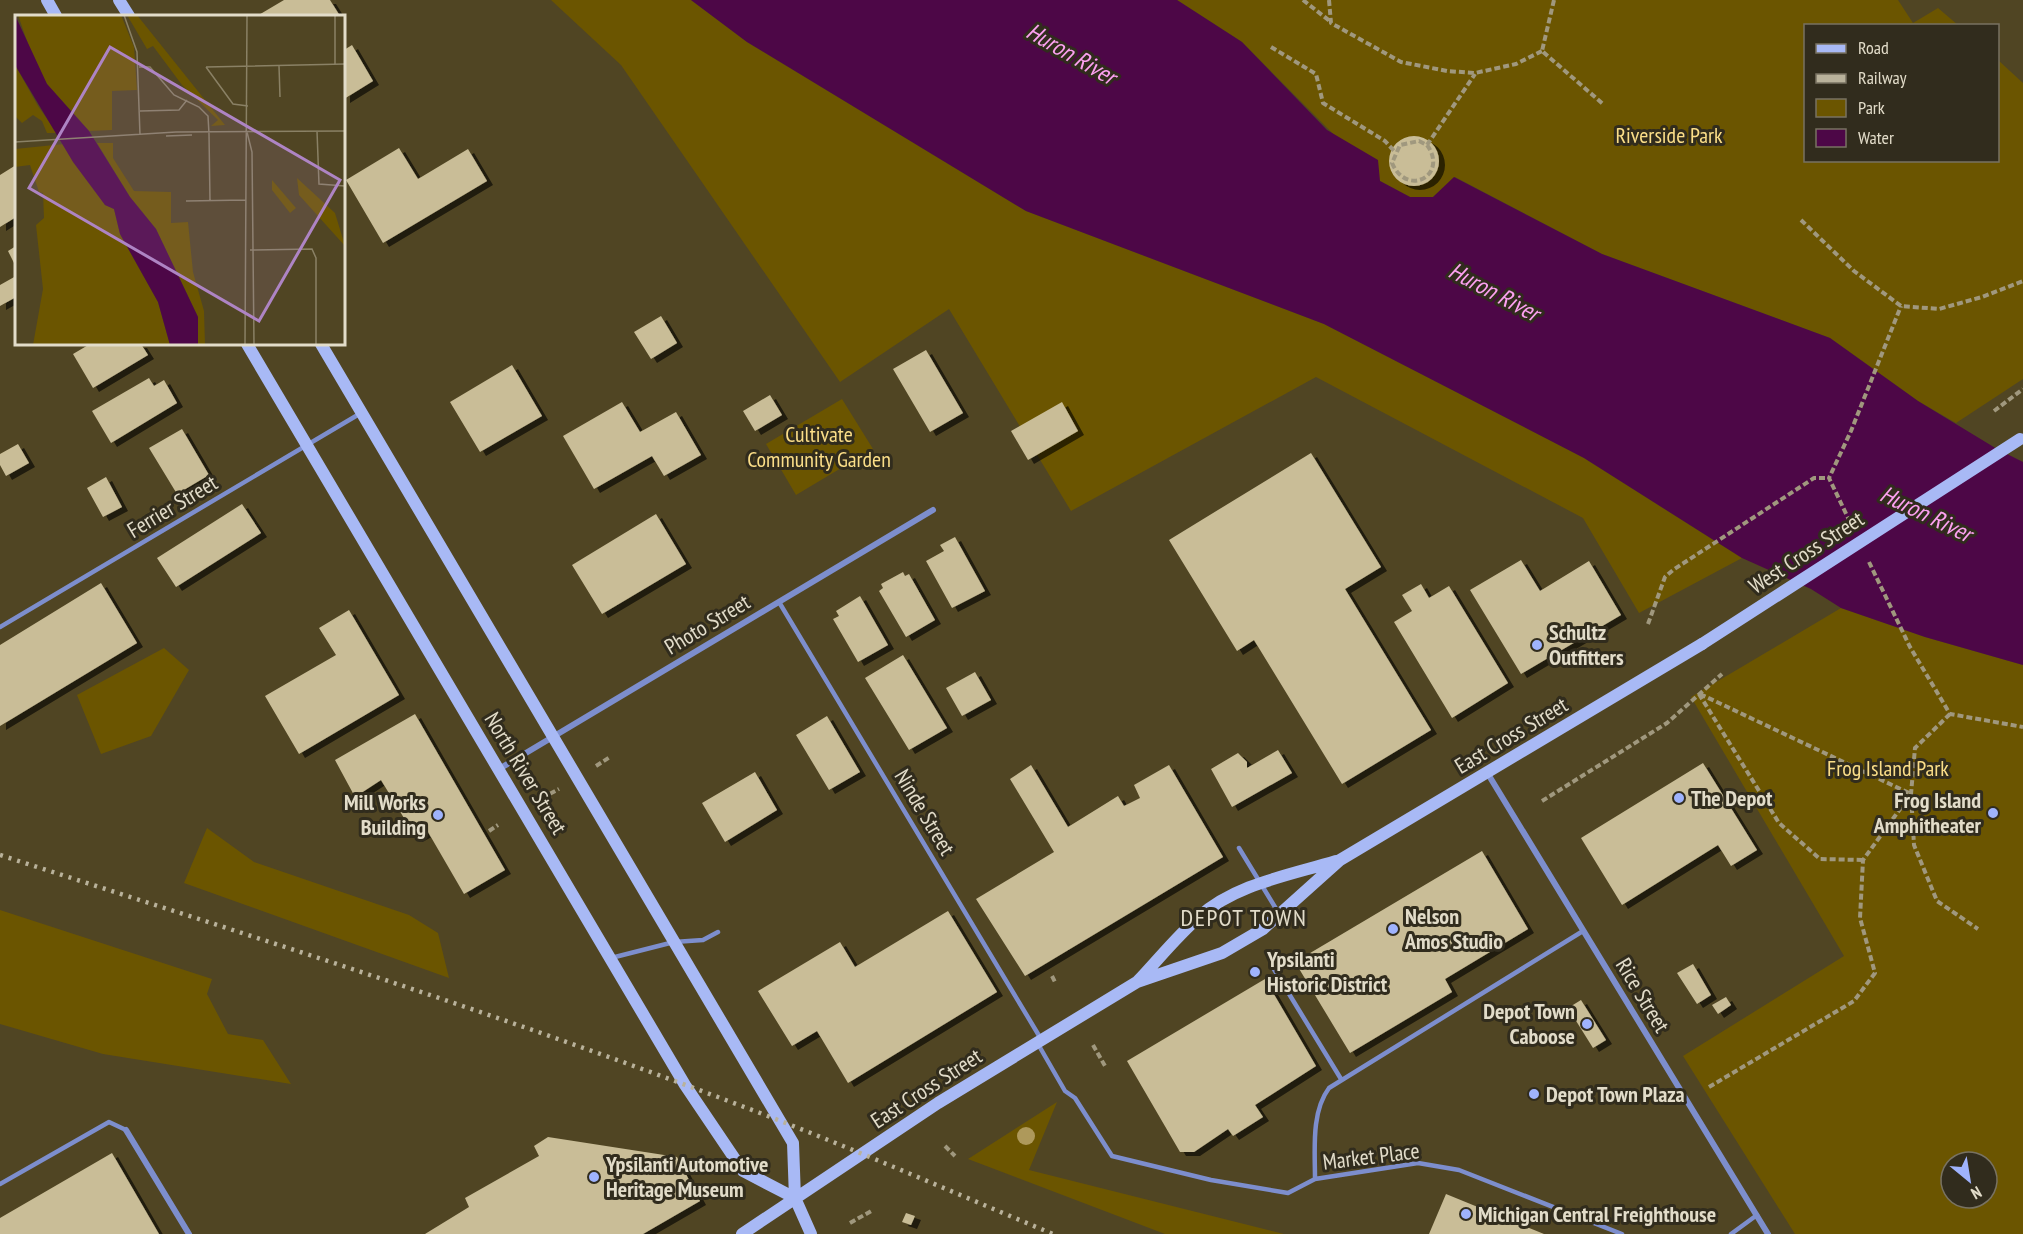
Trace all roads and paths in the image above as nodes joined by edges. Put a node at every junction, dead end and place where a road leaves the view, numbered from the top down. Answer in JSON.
{"nodes":[{"id":1,"x":47,"y":0,"type":"edge"},
{"id":2,"x":119,"y":0,"type":"edge"},
{"id":3,"x":1303,"y":0,"type":"edge"},
{"id":4,"x":1329,"y":0,"type":"edge"},
{"id":5,"x":1554,"y":0,"type":"edge"},
{"id":6,"x":55,"y":15,"type":"edge"},
{"id":7,"x":128,"y":15,"type":"edge"},
{"id":8,"x":1331,"y":23,"type":"junction"},
{"id":9,"x":1271,"y":47,"type":"dead end"},
{"id":10,"x":1542,"y":51,"type":"junction"},
{"id":11,"x":1475,"y":73,"type":"junction"},
{"id":12,"x":1603,"y":104,"type":"dead end"},
{"id":13,"x":1428,"y":143,"type":"junction"},
{"id":14,"x":1395,"y":153,"type":"junction"},
{"id":15,"x":1801,"y":220,"type":"dead end"},
{"id":16,"x":2023,"y":281,"type":"edge"},
{"id":17,"x":1901,"y":306,"type":"junction"},
{"id":18,"x":1890,"y":339,"type":"dead end"},
{"id":19,"x":248,"y":345,"type":"edge"},
{"id":20,"x":322,"y":345,"type":"edge"},
{"id":21,"x":2023,"y":389,"type":"edge"},
{"id":22,"x":1994,"y":411,"type":"dead end"},
{"id":23,"x":361,"y":413,"type":"junction"},
{"id":24,"x":2023,"y":437,"type":"edge"},
{"id":25,"x":306,"y":445,"type":"junction"},
{"id":26,"x":1828,"y":478,"type":"dead end"},
{"id":27,"x":933,"y":510,"type":"dead end"},
{"id":28,"x":779,"y":602,"type":"junction"},
{"id":29,"x":1648,"y":624,"type":"dead end"},
{"id":30,"x":0,"y":627,"type":"edge"},
{"id":31,"x":1702,"y":644,"type":"joint"},
{"id":32,"x":1722,"y":674,"type":"dead end"},
{"id":33,"x":1699,"y":694,"type":"junction"},
{"id":34,"x":2023,"y":727,"type":"edge"},
{"id":35,"x":554,"y":736,"type":"junction"},
{"id":36,"x":610,"y":757,"type":"dead end"},
{"id":37,"x":499,"y":769,"type":"junction"},
{"id":38,"x":592,"y":769,"type":"dead end"},
{"id":39,"x":1488,"y":774,"type":"junction"},
{"id":40,"x":559,"y":788,"type":"dead end"},
{"id":41,"x":1911,"y":794,"type":"junction"},
{"id":42,"x":541,"y":799,"type":"dead end"},
{"id":43,"x":1542,"y":801,"type":"dead end"},
{"id":44,"x":498,"y":825,"type":"dead end"},
{"id":45,"x":489,"y":831,"type":"dead end"},
{"id":46,"x":1239,"y":848,"type":"dead end"},
{"id":47,"x":1340,"y":860,"type":"junction"},
{"id":48,"x":1863,"y":860,"type":"junction"},
{"id":49,"x":1262,"y":884,"type":"junction"},
{"id":50,"x":1279,"y":914,"type":"junction"},
{"id":51,"x":1978,"y":929,"type":"dead end"},
{"id":52,"x":1583,"y":931,"type":"junction"},
{"id":53,"x":718,"y":932,"type":"dead end"},
{"id":54,"x":674,"y":942,"type":"junction"},
{"id":55,"x":611,"y":958,"type":"junction"},
{"id":56,"x":1272,"y":966,"type":"dead end"},
{"id":57,"x":1052,"y":976,"type":"dead end"},
{"id":58,"x":1055,"y":981,"type":"dead end"},
{"id":59,"x":1137,"y":982,"type":"junction"},
{"id":60,"x":1039,"y":1041,"type":"junction"},
{"id":61,"x":1094,"y":1045,"type":"dead end"},
{"id":62,"x":1105,"y":1066,"type":"dead end"},
{"id":63,"x":1341,"y":1079,"type":"junction"},
{"id":64,"x":1709,"y":1087,"type":"dead end"},
{"id":65,"x":126,"y":1130,"type":"joint"},
{"id":66,"x":945,"y":1146,"type":"dead end"},
{"id":67,"x":955,"y":1156,"type":"dead end"},
{"id":68,"x":1315,"y":1179,"type":"junction"},
{"id":69,"x":0,"y":1184,"type":"edge"},
{"id":70,"x":795,"y":1198,"type":"junction"},
{"id":71,"x":873,"y":1210,"type":"dead end"},
{"id":72,"x":1757,"y":1215,"type":"junction"},
{"id":73,"x":850,"y":1223,"type":"dead end"},
{"id":74,"x":189,"y":1234,"type":"edge"},
{"id":75,"x":742,"y":1234,"type":"edge"},
{"id":76,"x":812,"y":1234,"type":"edge"},
{"id":77,"x":1622,"y":1234,"type":"edge"},
{"id":78,"x":1731,"y":1234,"type":"edge"},
{"id":79,"x":1768,"y":1234,"type":"edge"}],
"edges":[{"from":1,"to":6,"type":"street"},
{"from":2,"to":7,"type":"street"},
{"from":3,"to":8,"type":"path"},
{"from":4,"to":8,"type":"path"},
{"from":5,"to":10,"type":"path"},
{"from":8,"to":11,"type":"path"},
{"from":9,"to":14,"type":"path"},
{"from":10,"to":11,"type":"path"},
{"from":10,"to":12,"type":"path"},
{"from":11,"to":13,"type":"path"},
{"from":13,"to":14,"type":"path"},
{"from":13,"to":14,"type":"path"},
{"from":15,"to":17,"type":"path"},
{"from":16,"to":17,"type":"path"},
{"from":17,"to":18,"type":"path"},
{"from":19,"to":25,"type":"street","name":"North River Street"},
{"from":20,"to":23,"type":"street","name":"North River Street"},
{"from":21,"to":22,"type":"path"},
{"from":23,"to":25,"type":"lane","name":"Ferrier Street"},
{"from":23,"to":35,"type":"street","name":"North River Street"},
{"from":24,"to":31,"type":"street","name":"West Cross Street","bridge":true},
{"from":25,"to":30,"type":"lane","name":"Ferrier Street"},
{"from":25,"to":37,"type":"street","name":"North River Street"},
{"from":26,"to":29,"type":"path"},
{"from":27,"to":28,"type":"street","name":"Photo Street"},
{"from":28,"to":35,"type":"street","name":"Photo Street"},
{"from":28,"to":60,"type":"lane","name":"Ninde Street"},
{"from":31,"to":39,"type":"street","name":"East Cross Street"},
{"from":32,"to":33,"type":"path"},
{"from":33,"to":41,"type":"path"},
{"from":33,"to":43,"type":"path"},
{"from":33,"to":48,"type":"path"},
{"from":34,"to":41,"type":"path"},
{"from":35,"to":37,"type":"street","name":"Photo Street"},
{"from":35,"to":54,"type":"street","name":"North River Street"},
{"from":36,"to":38,"type":"path"},
{"from":37,"to":55,"type":"street","name":"North River Street"},
{"from":39,"to":47,"type":"street","name":"East Cross Street"},
{"from":39,"to":52,"type":"street","name":"Rice Street"},
{"from":40,"to":42,"type":"path"},
{"from":41,"to":48,"type":"path"},
{"from":41,"to":51,"type":"path"},
{"from":44,"to":45,"type":"path"},
{"from":46,"to":49,"type":"lane"},
{"from":47,"to":49,"type":"street","name":"East Cross Street"},
{"from":47,"to":50,"type":"street","name":"East Cross Street"},
{"from":48,"to":64,"type":"path"},
{"from":49,"to":50,"type":"lane"},
{"from":49,"to":59,"type":"street","name":"East Cross Street"},
{"from":50,"to":59,"type":"street","name":"East Cross Street"},
{"from":52,"to":63,"type":"lane"},
{"from":52,"to":72,"type":"street","name":"Rice Street"},
{"from":53,"to":54,"type":"lane"},
{"from":54,"to":55,"type":"lane"},
{"from":54,"to":70,"type":"street","name":"North River Street"},
{"from":55,"to":70,"type":"street","name":"North River Street"},
{"from":56,"to":63,"type":"lane"},
{"from":57,"to":58,"type":"path"},
{"from":59,"to":60,"type":"street","name":"East Cross Street"},
{"from":60,"to":68,"type":"lane","name":"Market Place"},
{"from":60,"to":70,"type":"street","name":"East Cross Street"},
{"from":61,"to":62,"type":"path"},
{"from":63,"to":68,"type":"lane"},
{"from":65,"to":69,"type":"lane"},
{"from":65,"to":74,"type":"street"},
{"from":66,"to":67,"type":"path"},
{"from":68,"to":77,"type":"lane","name":"Market Place"},
{"from":70,"to":75,"type":"street","name":"East Cross Street"},
{"from":70,"to":76,"type":"street","name":"North River Street"},
{"from":71,"to":73,"type":"path"},
{"from":72,"to":78,"type":"lane"},
{"from":72,"to":79,"type":"street","name":"Rice Street"}]}
